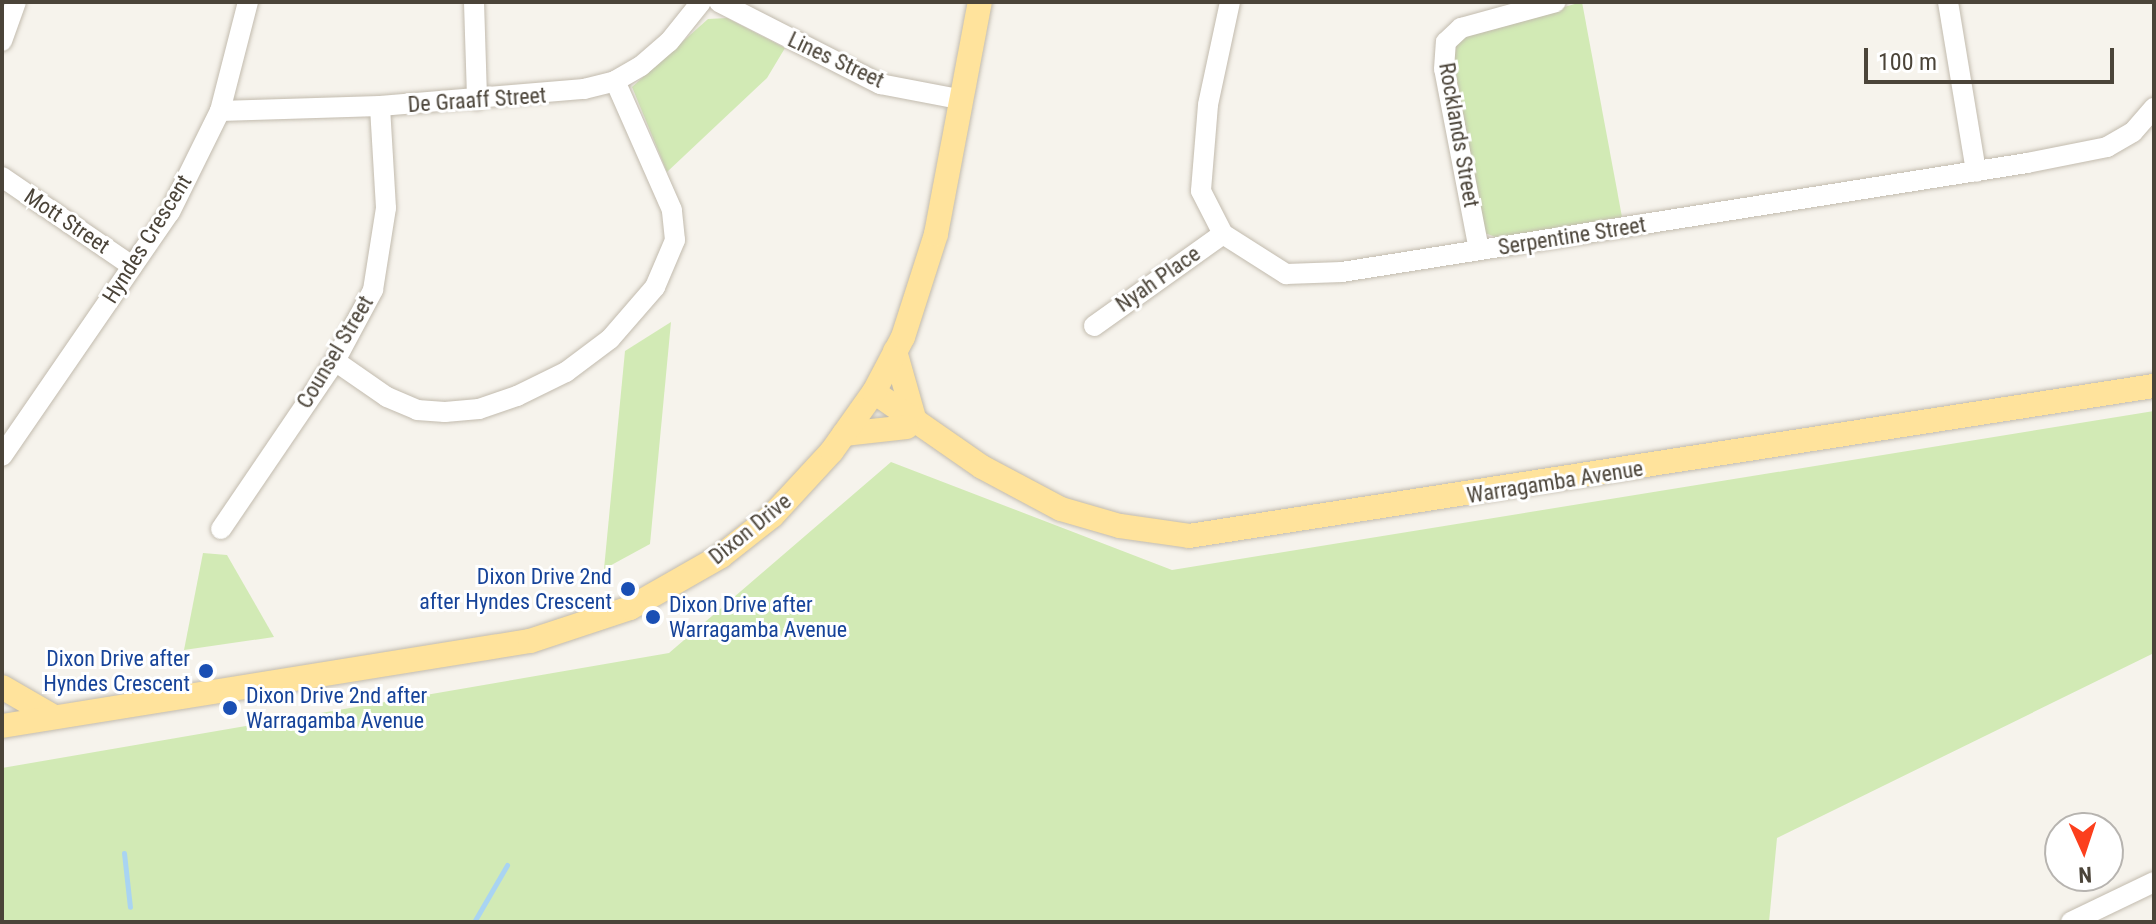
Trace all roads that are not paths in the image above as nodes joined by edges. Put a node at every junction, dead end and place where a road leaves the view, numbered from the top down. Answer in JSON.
{"nodes":[{"id":1,"x":16,"y":2,"type":"edge"},
{"id":2,"x":248,"y":2,"type":"edge"},
{"id":3,"x":474,"y":2,"type":"edge"},
{"id":4,"x":701,"y":2,"type":"edge"},
{"id":5,"x":719,"y":2,"type":"edge"},
{"id":6,"x":980,"y":2,"type":"edge"},
{"id":7,"x":1230,"y":2,"type":"edge"},
{"id":8,"x":1556,"y":2,"type":"edge"},
{"id":9,"x":1948,"y":2,"type":"edge"},
{"id":10,"x":2,"y":41,"type":"edge"},
{"id":11,"x":615,"y":81,"type":"junction"},
{"id":12,"x":959,"y":99,"type":"junction"},
{"id":13,"x":477,"y":100,"type":"junction"},
{"id":14,"x":380,"y":106,"type":"junction"},
{"id":15,"x":2154,"y":108,"type":"edge"},
{"id":16,"x":220,"y":111,"type":"junction"},
{"id":17,"x":1976,"y":172,"type":"junction"},
{"id":18,"x":2,"y":177,"type":"edge"},
{"id":19,"x":1223,"y":234,"type":"junction"},
{"id":20,"x":1479,"y":250,"type":"junction"},
{"id":21,"x":132,"y":266,"type":"junction"},
{"id":22,"x":1094,"y":326,"type":"dead end"},
{"id":23,"x":895,"y":351,"type":"junction"},
{"id":24,"x":335,"y":361,"type":"junction"},
{"id":25,"x":2154,"y":386,"type":"edge"},
{"id":26,"x":870,"y":398,"type":"junction"},
{"id":27,"x":911,"y":423,"type":"junction"},
{"id":28,"x":844,"y":434,"type":"junction"},
{"id":29,"x":2,"y":456,"type":"edge"},
{"id":30,"x":221,"y":529,"type":"dead end"},
{"id":31,"x":2,"y":687,"type":"edge"},
{"id":32,"x":54,"y":717,"type":"junction"},
{"id":33,"x":2,"y":726,"type":"edge"},
{"id":34,"x":2154,"y":882,"type":"edge"},
{"id":35,"x":2071,"y":922,"type":"edge"}],
"edges":[{"from":1,"to":10,"type":"street"},
{"from":2,"to":16,"type":"street","name":"Hyndes Crescent"},
{"from":3,"to":13,"type":"street"},
{"from":4,"to":11,"type":"street","name":"De Graaff Street"},
{"from":5,"to":12,"type":"street","name":"Lines Street"},
{"from":6,"to":12,"type":"main road","name":"Dixon Drive"},
{"from":7,"to":19,"type":"street"},
{"from":8,"to":20,"type":"street","name":"Rocklands Street"},
{"from":9,"to":17,"type":"street"},
{"from":11,"to":13,"type":"street","name":"De Graaff Street"},
{"from":11,"to":24,"type":"street"},
{"from":12,"to":23,"type":"main road","name":"Dixon Drive"},
{"from":13,"to":14,"type":"street","name":"De Graaff Street"},
{"from":14,"to":16,"type":"street","name":"De Graaff Street"},
{"from":14,"to":24,"type":"street","name":"Counsel Street"},
{"from":15,"to":17,"type":"street","name":"Serpentine Street"},
{"from":16,"to":21,"type":"street","name":"Hyndes Crescent"},
{"from":17,"to":20,"type":"street","name":"Serpentine Street"},
{"from":18,"to":21,"type":"street","name":"Mott Street"},
{"from":19,"to":20,"type":"street","name":"Serpentine Street"},
{"from":19,"to":22,"type":"street","name":"Nyah Place"},
{"from":21,"to":29,"type":"street","name":"Hyndes Crescent"},
{"from":23,"to":26,"type":"main road","name":"Dixon Drive"},
{"from":23,"to":27,"type":"main road"},
{"from":24,"to":30,"type":"street","name":"Counsel Street"},
{"from":25,"to":27,"type":"main road","name":"Warragamba Avenue"},
{"from":26,"to":27,"type":"main road","name":"Warragamba Avenue"},
{"from":26,"to":28,"type":"main road","name":"Dixon Drive"},
{"from":27,"to":28,"type":"main road"},
{"from":28,"to":32,"type":"main road","name":"Dixon Drive"},
{"from":31,"to":32,"type":"main road"},
{"from":32,"to":33,"type":"main road","name":"Dixon Drive"},
{"from":34,"to":35,"type":"street"}]}
